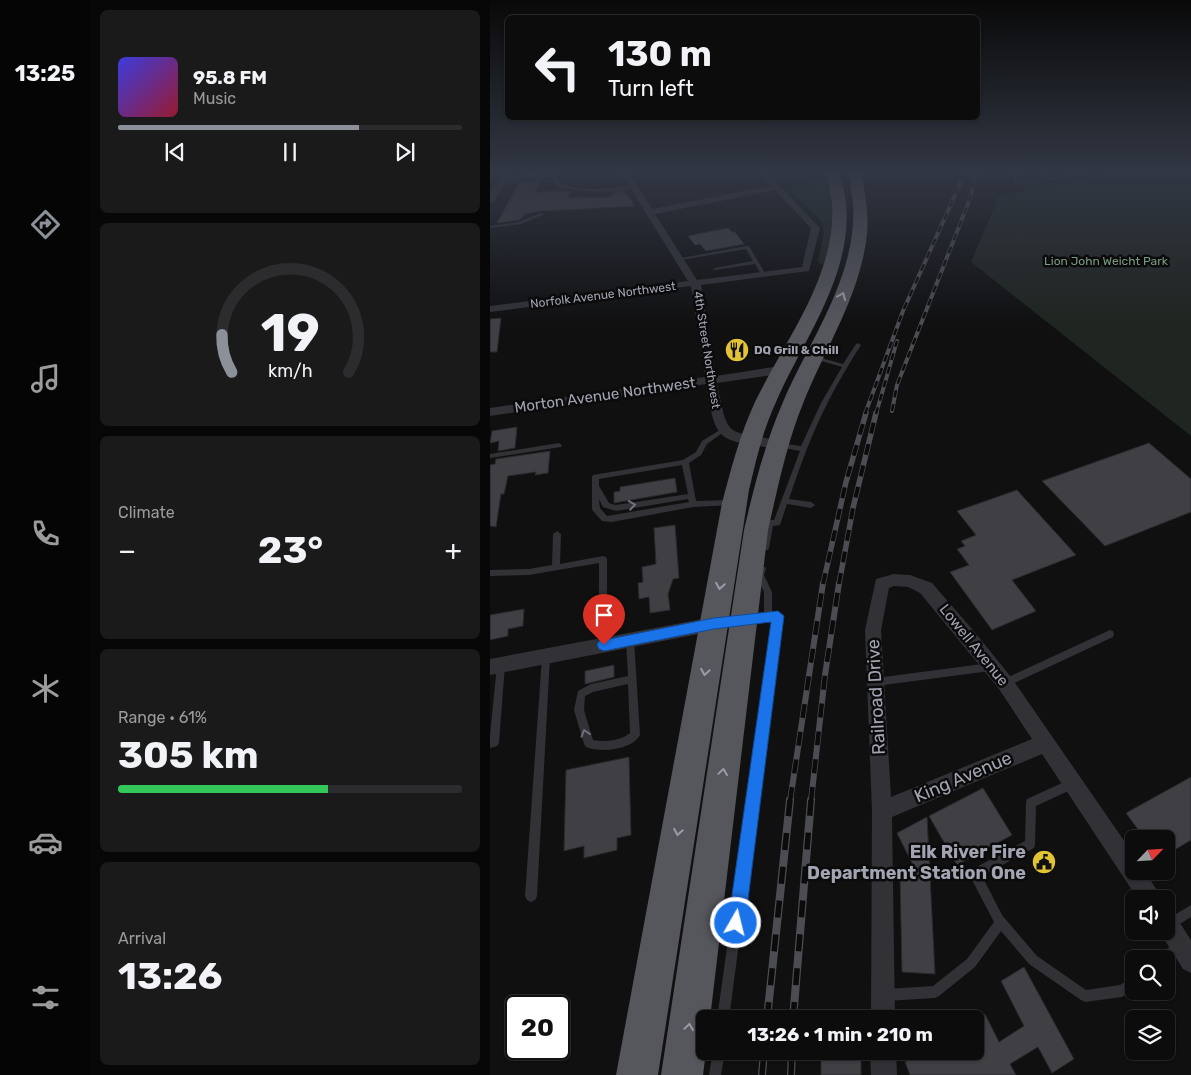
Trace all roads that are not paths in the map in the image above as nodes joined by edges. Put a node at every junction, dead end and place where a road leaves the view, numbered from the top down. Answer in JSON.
{"nodes":[{"id":1,"x":512,"y":223,"type":"edge"},
{"id":2,"x":657,"y":223,"type":"edge"},
{"id":3,"x":811,"y":223,"type":"edge"},
{"id":4,"x":838,"y":223,"type":"edge"},
{"id":5,"x":861,"y":223,"type":"edge"},
{"id":6,"x":490,"y":227,"type":"edge"},
{"id":7,"x":681,"y":259,"type":"junction"},
{"id":8,"x":757,"y":262,"type":"junction"},
{"id":9,"x":715,"y":269,"type":"dead end"},
{"id":10,"x":764,"y":275,"type":"junction"},
{"id":11,"x":696,"y":284,"type":"junction"},
{"id":12,"x":490,"y":309,"type":"edge"},
{"id":13,"x":858,"y":345,"type":"dead end"},
{"id":14,"x":812,"y":358,"type":"junction"},
{"id":15,"x":846,"y":366,"type":"junction"},
{"id":16,"x":780,"y":370,"type":"junction"},
{"id":17,"x":711,"y":380,"type":"junction"},
{"id":18,"x":490,"y":412,"type":"edge"},
{"id":19,"x":723,"y":430,"type":"junction"},
{"id":20,"x":751,"y":440,"type":"junction"},
{"id":21,"x":559,"y":444,"type":"dead end"},
{"id":22,"x":776,"y":445,"type":"junction"},
{"id":23,"x":804,"y":449,"type":"junction"},
{"id":24,"x":490,"y":456,"type":"edge"},
{"id":25,"x":685,"y":462,"type":"junction"},
{"id":26,"x":778,"y":483,"type":"junction"},
{"id":27,"x":596,"y":487,"type":"junction"},
{"id":28,"x":692,"y":496,"type":"junction"},
{"id":29,"x":784,"y":501,"type":"junction"},
{"id":30,"x":734,"y":503,"type":"junction"},
{"id":31,"x":693,"y":504,"type":"junction"},
{"id":32,"x":811,"y":505,"type":"dead end"},
{"id":33,"x":764,"y":523,"type":"junction"},
{"id":34,"x":557,"y":534,"type":"dead end"},
{"id":35,"x":556,"y":568,"type":"junction"},
{"id":36,"x":490,"y":572,"type":"edge"},
{"id":37,"x":882,"y":584,"type":"joint"},
{"id":38,"x":741,"y":621,"type":"junction"},
{"id":39,"x":1110,"y":634,"type":"dead end"},
{"id":40,"x":630,"y":640,"type":"junction"},
{"id":41,"x":604,"y":645,"type":"junction"},
{"id":42,"x":546,"y":656,"type":"junction"},
{"id":43,"x":495,"y":666,"type":"edge"},
{"id":44,"x":992,"y":666,"type":"junction"},
{"id":45,"x":632,"y":678,"type":"junction"},
{"id":46,"x":876,"y":682,"type":"junction"},
{"id":47,"x":1005,"y":683,"type":"junction"},
{"id":48,"x":1045,"y":743,"type":"junction"},
{"id":49,"x":490,"y":744,"type":"edge"},
{"id":50,"x":1073,"y":783,"type":"junction"},
{"id":51,"x":882,"y":811,"type":"junction"},
{"id":52,"x":1146,"y":890,"type":"edge"},
{"id":53,"x":531,"y":896,"type":"dead end"},
{"id":54,"x":1191,"y":911,"type":"edge"},
{"id":55,"x":1175,"y":920,"type":"edge"},
{"id":56,"x":1001,"y":922,"type":"junction"},
{"id":57,"x":1173,"y":940,"type":"edge"},
{"id":58,"x":1179,"y":955,"type":"edge"},
{"id":59,"x":1125,"y":989,"type":"edge"},
{"id":60,"x":883,"y":995,"type":"junction"},
{"id":61,"x":724,"y":1010,"type":"edge"},
{"id":62,"x":883,"y":1010,"type":"edge"},
{"id":63,"x":718,"y":1060,"type":"edge"},
{"id":64,"x":883,"y":1060,"type":"edge"},
{"id":65,"x":637,"y":1075,"type":"edge"},
{"id":66,"x":682,"y":1075,"type":"edge"},
{"id":67,"x":716,"y":1075,"type":"edge"},
{"id":68,"x":884,"y":1075,"type":"edge"}],
"edges":[{"from":1,"to":6,"type":"lane"},
{"from":2,"to":7,"type":"street","name":"4th Street Northwest"},
{"from":3,"to":10,"type":"street","name":"Norfolk Avenue Northwest"},
{"from":4,"to":16,"type":"highway"},
{"from":14,"to":5,"type":"highway","one_way":true},
{"from":7,"to":8,"type":"lane"},
{"from":7,"to":11,"type":"street","name":"4th Street Northwest"},
{"from":8,"to":9,"type":"lane"},
{"from":8,"to":10,"type":"lane"},
{"from":10,"to":11,"type":"street","name":"Norfolk Avenue Northwest"},
{"from":11,"to":12,"type":"street","name":"Norfolk Avenue Northwest"},
{"from":11,"to":17,"type":"street","name":"4th Street Northwest"},
{"from":13,"to":15,"type":"lane"},
{"from":14,"to":15,"type":"lane"},
{"from":14,"to":22,"type":"highway"},
{"from":15,"to":23,"type":"lane"},
{"from":16,"to":17,"type":"street","name":"Morton Avenue Northwest"},
{"from":16,"to":20,"type":"highway"},
{"from":17,"to":18,"type":"street","name":"Morton Avenue Northwest"},
{"from":17,"to":19,"type":"street","name":"4th Street Northwest"},
{"from":19,"to":20,"type":"street","name":"4th Street Northwest"},
{"from":19,"to":25,"type":"lane"},
{"from":20,"to":22,"type":"street","name":"4th Street Northwest"},
{"from":20,"to":30,"type":"highway"},
{"from":21,"to":24,"type":"lane"},
{"from":22,"to":23,"type":"lane"},
{"from":22,"to":26,"type":"highway"},
{"from":23,"to":26,"type":"lane"},
{"from":25,"to":27,"type":"lane"},
{"from":25,"to":28,"type":"lane"},
{"from":26,"to":29,"type":"lane"},
{"from":26,"to":33,"type":"highway"},
{"from":27,"to":28,"type":"lane","one_way":true},
{"from":27,"to":31,"type":"lane"},
{"from":28,"to":31,"type":"lane"},
{"from":29,"to":32,"type":"lane"},
{"from":29,"to":33,"type":"lane"},
{"from":30,"to":31,"type":"lane"},
{"from":30,"to":38,"type":"highway","one_way":true},
{"from":33,"to":38,"type":"highway"},
{"from":34,"to":35,"type":"lane"},
{"from":35,"to":36,"type":"lane"},
{"from":35,"to":41,"type":"lane"},
{"from":37,"to":44,"type":"street","name":"Lowell Avenue"},
{"from":37,"to":46,"type":"street","name":"Railroad Drive"},
{"from":38,"to":40,"type":"street"},
{"from":38,"to":61,"type":"lane"},
{"from":38,"to":65,"type":"highway","one_way":true},
{"from":66,"to":38,"type":"highway","one_way":true},
{"from":39,"to":47,"type":"lane"},
{"from":40,"to":41,"type":"street"},
{"from":40,"to":45,"type":"lane"},
{"from":41,"to":42,"type":"street"},
{"from":42,"to":43,"type":"street"},
{"from":42,"to":53,"type":"lane"},
{"from":43,"to":49,"type":"lane"},
{"from":44,"to":46,"type":"lane"},
{"from":44,"to":47,"type":"street","name":"Lowell Avenue"},
{"from":45,"to":45,"type":"lane","one_way":true},
{"from":46,"to":51,"type":"street","name":"Railroad Drive"},
{"from":47,"to":48,"type":"street","name":"Lowell Avenue"},
{"from":48,"to":50,"type":"street"},
{"from":48,"to":51,"type":"street","name":"King Avenue"},
{"from":50,"to":52,"type":"street"},
{"from":50,"to":56,"type":"lane"},
{"from":51,"to":60,"type":"street","name":"Railroad Drive"},
{"from":54,"to":55,"type":"lane"},
{"from":56,"to":59,"type":"lane"},
{"from":56,"to":60,"type":"lane"},
{"from":57,"to":58,"type":"street"},
{"from":60,"to":62,"type":"street","name":"Railroad Drive"},
{"from":63,"to":67,"type":"lane"},
{"from":64,"to":68,"type":"street"}]}
